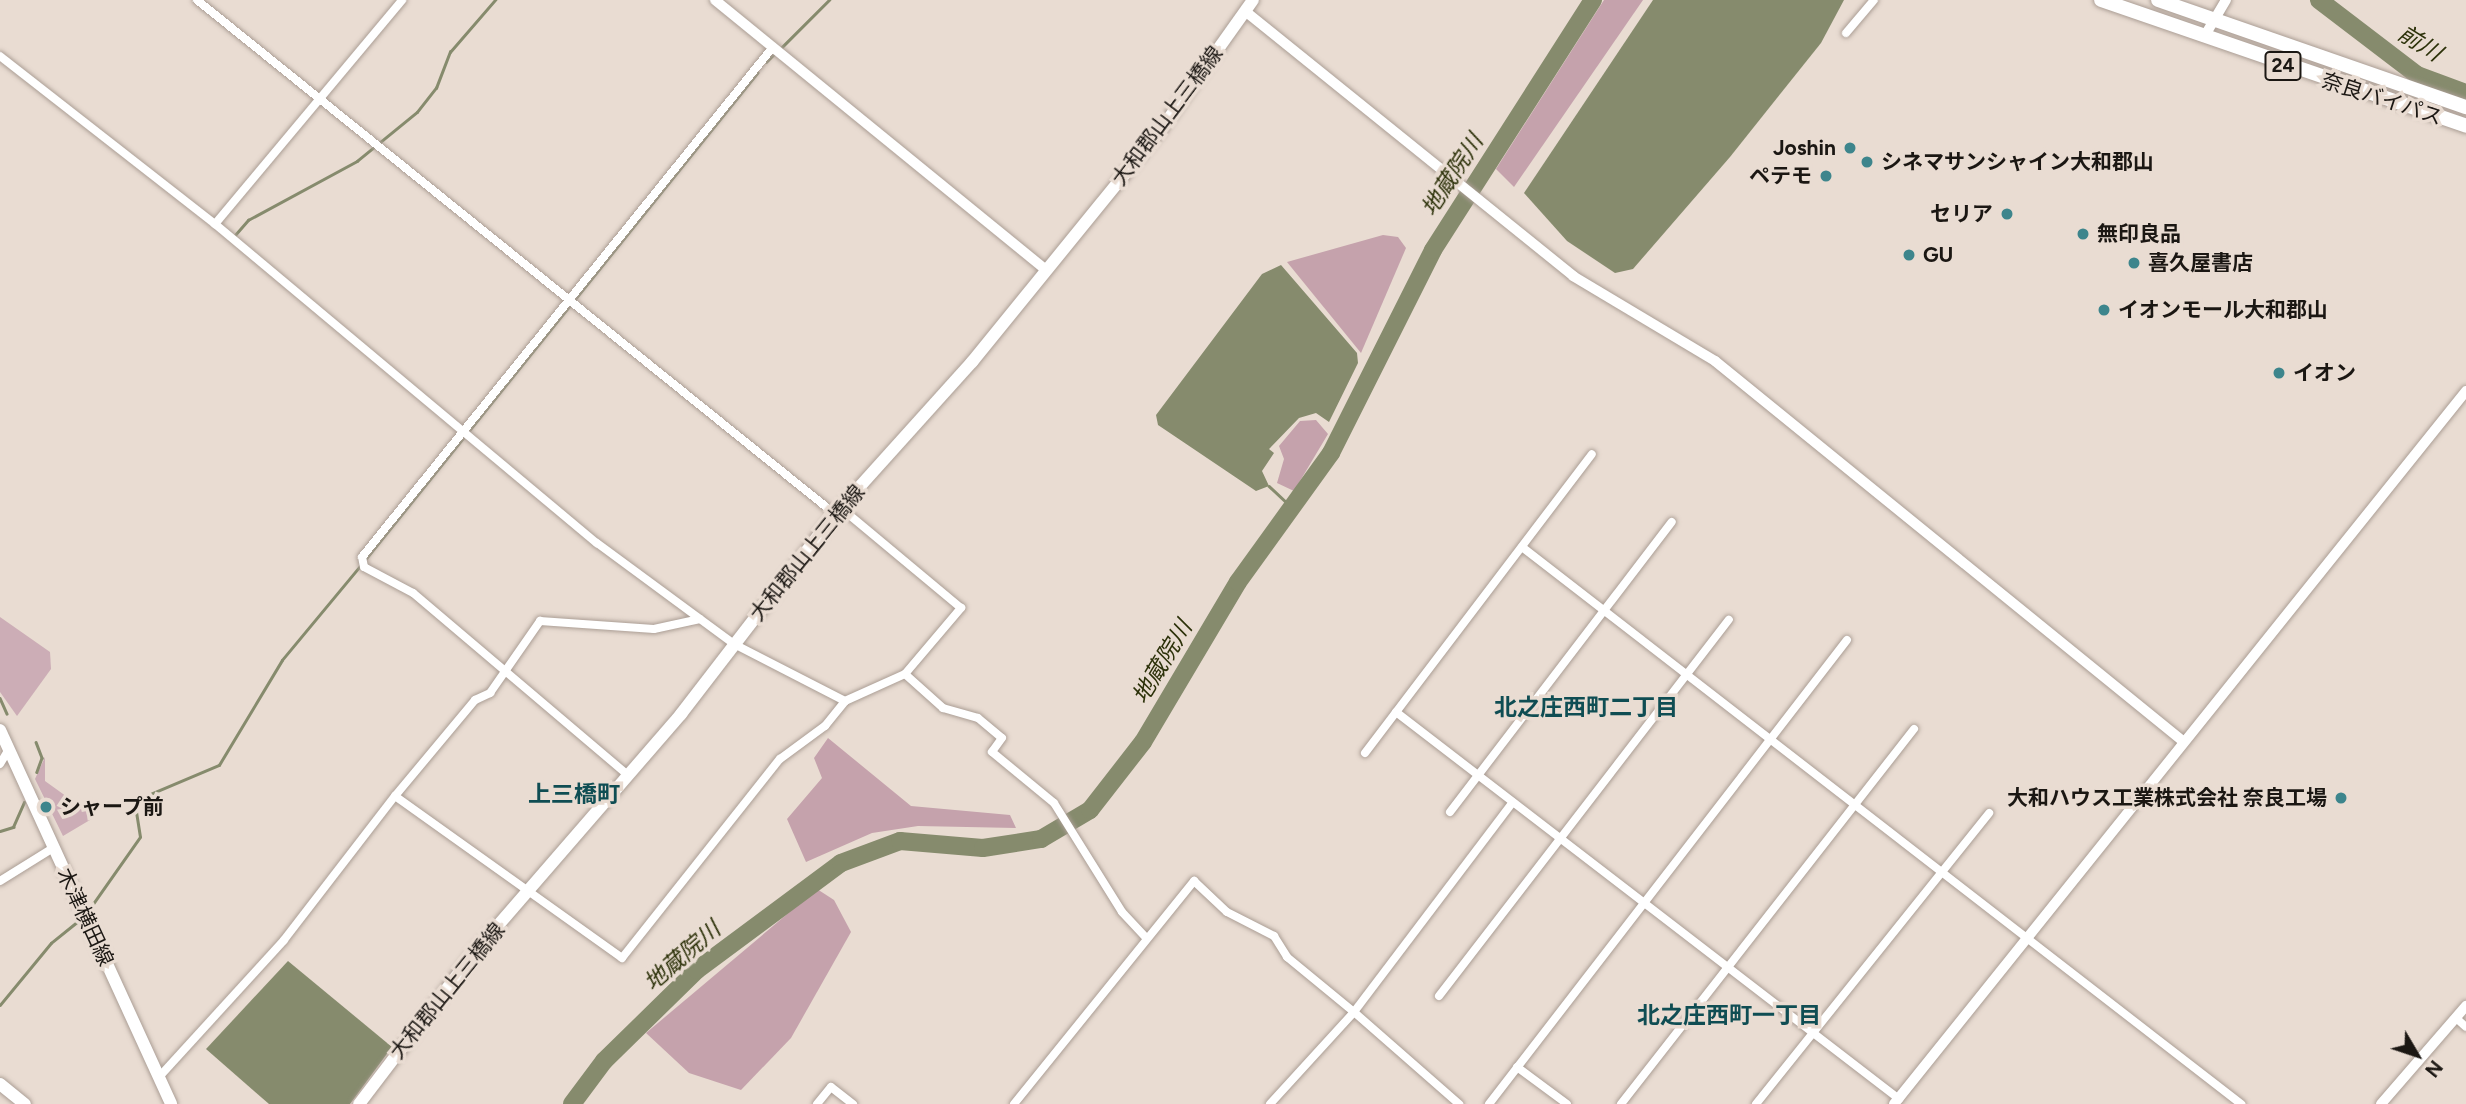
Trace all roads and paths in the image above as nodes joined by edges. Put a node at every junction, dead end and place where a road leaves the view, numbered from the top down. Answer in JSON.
{"nodes":[{"id":1,"x":197,"y":0,"type":"edge"},
{"id":2,"x":402,"y":0,"type":"edge"},
{"id":3,"x":715,"y":0,"type":"edge"},
{"id":4,"x":1874,"y":0,"type":"edge"},
{"id":5,"x":2101,"y":0,"type":"edge"},
{"id":6,"x":2158,"y":0,"type":"edge"},
{"id":7,"x":2226,"y":0,"type":"edge"},
{"id":8,"x":1249,"y":5,"type":"edge"},
{"id":9,"x":2212,"y":20,"type":"junction"},
{"id":10,"x":1846,"y":33,"type":"dead end"},
{"id":11,"x":2204,"y":37,"type":"junction"},
{"id":12,"x":773,"y":47,"type":"junction"},
{"id":13,"x":0,"y":56,"type":"edge"},
{"id":14,"x":318,"y":102,"type":"junction"},
{"id":15,"x":2466,"y":107,"type":"edge"},
{"id":16,"x":2466,"y":127,"type":"edge"},
{"id":17,"x":215,"y":224,"type":"junction"},
{"id":18,"x":1045,"y":269,"type":"junction"},
{"id":19,"x":573,"y":306,"type":"junction"},
{"id":20,"x":2466,"y":391,"type":"edge"},
{"id":21,"x":464,"y":432,"type":"junction"},
{"id":22,"x":1592,"y":454,"type":"dead end"},
{"id":23,"x":838,"y":511,"type":"junction"},
{"id":24,"x":1672,"y":522,"type":"dead end"},
{"id":25,"x":1522,"y":547,"type":"junction"},
{"id":26,"x":1605,"y":612,"type":"junction"},
{"id":27,"x":700,"y":619,"type":"junction"},
{"id":28,"x":1729,"y":620,"type":"dead end"},
{"id":29,"x":1847,"y":640,"type":"dead end"},
{"id":30,"x":734,"y":644,"type":"junction"},
{"id":31,"x":505,"y":673,"type":"junction"},
{"id":32,"x":905,"y":674,"type":"junction"},
{"id":33,"x":1688,"y":676,"type":"junction"},
{"id":34,"x":845,"y":701,"type":"junction"},
{"id":35,"x":1396,"y":712,"type":"junction"},
{"id":36,"x":1914,"y":729,"type":"dead end"},
{"id":37,"x":0,"y":730,"type":"edge"},
{"id":38,"x":1769,"y":740,"type":"junction"},
{"id":39,"x":2185,"y":743,"type":"junction"},
{"id":40,"x":9,"y":749,"type":"junction"},
{"id":41,"x":1365,"y":752,"type":"dead end"},
{"id":42,"x":0,"y":764,"type":"edge"},
{"id":43,"x":629,"y":776,"type":"junction"},
{"id":44,"x":1479,"y":776,"type":"junction"},
{"id":45,"x":395,"y":796,"type":"junction"},
{"id":46,"x":1513,"y":802,"type":"junction"},
{"id":47,"x":1856,"y":805,"type":"junction"},
{"id":48,"x":1450,"y":812,"type":"dead end"},
{"id":49,"x":1989,"y":813,"type":"dead end"},
{"id":50,"x":1561,"y":839,"type":"junction"},
{"id":51,"x":53,"y":848,"type":"junction"},
{"id":52,"x":1942,"y":871,"type":"junction"},
{"id":53,"x":0,"y":881,"type":"edge"},
{"id":54,"x":528,"y":892,"type":"junction"},
{"id":55,"x":1644,"y":903,"type":"junction"},
{"id":56,"x":2027,"y":937,"type":"junction"},
{"id":57,"x":1146,"y":938,"type":"junction"},
{"id":58,"x":1728,"y":967,"type":"junction"},
{"id":59,"x":1439,"y":996,"type":"dead end"},
{"id":60,"x":2466,"y":1006,"type":"edge"},
{"id":61,"x":1354,"y":1012,"type":"junction"},
{"id":62,"x":2456,"y":1018,"type":"junction"},
{"id":63,"x":2466,"y":1027,"type":"edge"},
{"id":64,"x":1812,"y":1033,"type":"junction"},
{"id":65,"x":1517,"y":1067,"type":"junction"},
{"id":66,"x":159,"y":1077,"type":"junction"},
{"id":67,"x":0,"y":1084,"type":"edge"},
{"id":68,"x":1897,"y":1102,"type":"edge"},
{"id":69,"x":26,"y":1104,"type":"edge"},
{"id":70,"x":171,"y":1104,"type":"edge"},
{"id":71,"x":359,"y":1104,"type":"edge"},
{"id":72,"x":817,"y":1104,"type":"edge"},
{"id":73,"x":853,"y":1104,"type":"edge"},
{"id":74,"x":1014,"y":1104,"type":"edge"},
{"id":75,"x":1270,"y":1104,"type":"edge"},
{"id":76,"x":1459,"y":1104,"type":"edge"},
{"id":77,"x":1489,"y":1104,"type":"edge"},
{"id":78,"x":1567,"y":1104,"type":"edge"},
{"id":79,"x":1621,"y":1104,"type":"edge"},
{"id":80,"x":1756,"y":1104,"type":"edge"},
{"id":81,"x":2241,"y":1104,"type":"edge"},
{"id":82,"x":2381,"y":1104,"type":"edge"}],
"edges":[{"from":1,"to":14,"type":"street"},
{"from":2,"to":14,"type":"street"},
{"from":3,"to":12,"type":"street"},
{"from":4,"to":10,"type":"street"},
{"from":5,"to":11,"type":"highway","name":"奈良バイパス","number":"24"},
{"from":6,"to":9,"type":"highway","name":"奈良バイパス","number":"24"},
{"from":7,"to":9,"type":"street"},
{"from":8,"to":18,"type":"main road","name":"大和郡山上三橋線"},
{"from":8,"to":39,"type":"street"},
{"from":9,"to":11,"type":"street"},
{"from":9,"to":15,"type":"highway","name":"奈良バイパス","number":"24"},
{"from":11,"to":16,"type":"highway","name":"奈良バイパス","number":"24"},
{"from":12,"to":18,"type":"street"},
{"from":12,"to":19,"type":"street"},
{"from":13,"to":17,"type":"street"},
{"from":14,"to":17,"type":"street"},
{"from":14,"to":19,"type":"street"},
{"from":17,"to":21,"type":"street"},
{"from":18,"to":23,"type":"main road","name":"大和郡山上三橋線"},
{"from":19,"to":21,"type":"street"},
{"from":19,"to":23,"type":"street"},
{"from":20,"to":39,"type":"street"},
{"from":21,"to":27,"type":"street"},
{"from":21,"to":31,"type":"street"},
{"from":22,"to":25,"type":"street"},
{"from":23,"to":30,"type":"main road","name":"大和郡山上三橋線"},
{"from":23,"to":32,"type":"street"},
{"from":24,"to":26,"type":"street"},
{"from":25,"to":26,"type":"street"},
{"from":25,"to":35,"type":"street"},
{"from":26,"to":33,"type":"street"},
{"from":26,"to":44,"type":"street"},
{"from":27,"to":30,"type":"street"},
{"from":27,"to":31,"type":"street"},
{"from":28,"to":33,"type":"street"},
{"from":29,"to":38,"type":"street"},
{"from":30,"to":34,"type":"street"},
{"from":30,"to":43,"type":"main road","name":"大和郡山上三橋線"},
{"from":31,"to":43,"type":"street"},
{"from":31,"to":45,"type":"street"},
{"from":32,"to":34,"type":"street"},
{"from":32,"to":57,"type":"street"},
{"from":33,"to":38,"type":"street"},
{"from":33,"to":50,"type":"street"},
{"from":34,"to":54,"type":"street"},
{"from":35,"to":41,"type":"street"},
{"from":35,"to":44,"type":"street"},
{"from":36,"to":47,"type":"street"},
{"from":37,"to":40,"type":"main road","name":"木津横田線"},
{"from":38,"to":47,"type":"street"},
{"from":38,"to":55,"type":"street"},
{"from":39,"to":56,"type":"street"},
{"from":40,"to":42,"type":"street"},
{"from":40,"to":51,"type":"main road","name":"木津横田線"},
{"from":43,"to":54,"type":"main road","name":"大和郡山上三橋線"},
{"from":44,"to":46,"type":"street"},
{"from":44,"to":48,"type":"street"},
{"from":45,"to":54,"type":"street"},
{"from":45,"to":66,"type":"street"},
{"from":46,"to":50,"type":"street"},
{"from":46,"to":61,"type":"street"},
{"from":47,"to":52,"type":"street"},
{"from":47,"to":58,"type":"street"},
{"from":49,"to":52,"type":"street"},
{"from":50,"to":55,"type":"street"},
{"from":50,"to":59,"type":"street"},
{"from":51,"to":53,"type":"street"},
{"from":51,"to":66,"type":"main road","name":"木津横田線"},
{"from":52,"to":56,"type":"street"},
{"from":52,"to":64,"type":"street"},
{"from":54,"to":71,"type":"main road","name":"大和郡山上三橋線"},
{"from":55,"to":58,"type":"street"},
{"from":55,"to":65,"type":"street"},
{"from":56,"to":68,"type":"street"},
{"from":56,"to":81,"type":"street"},
{"from":57,"to":61,"type":"street"},
{"from":57,"to":74,"type":"street"},
{"from":58,"to":64,"type":"street"},
{"from":58,"to":79,"type":"street"},
{"from":60,"to":62,"type":"street"},
{"from":61,"to":75,"type":"street"},
{"from":61,"to":76,"type":"street"},
{"from":62,"to":63,"type":"street"},
{"from":62,"to":82,"type":"street"},
{"from":64,"to":68,"type":"street"},
{"from":64,"to":80,"type":"street"},
{"from":65,"to":77,"type":"street"},
{"from":65,"to":78,"type":"street"},
{"from":66,"to":70,"type":"main road","name":"木津横田線"},
{"from":67,"to":69,"type":"main road"},
{"from":72,"to":73,"type":"street"}]}
